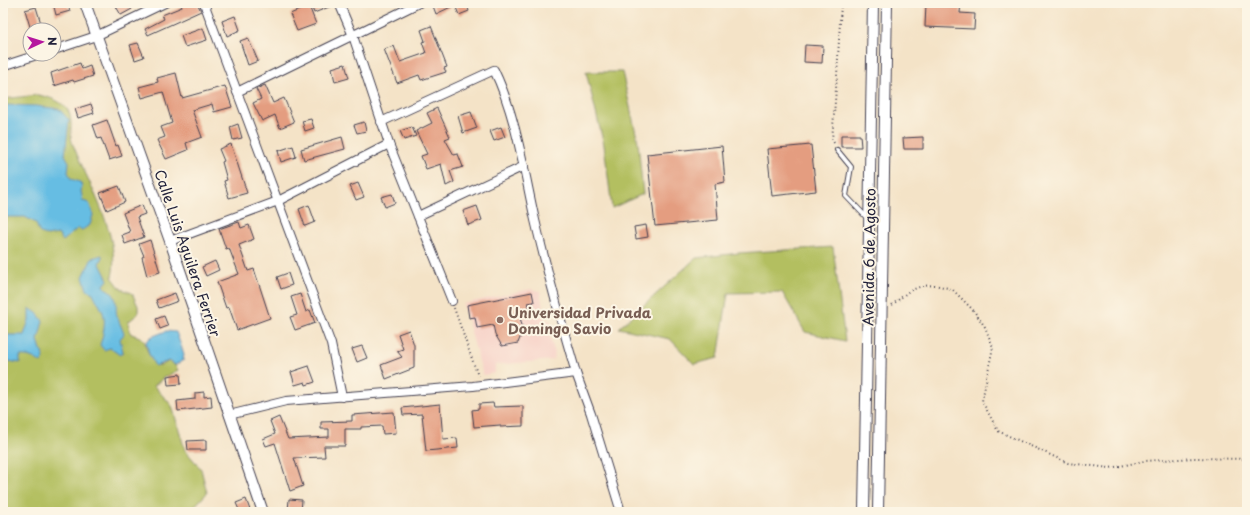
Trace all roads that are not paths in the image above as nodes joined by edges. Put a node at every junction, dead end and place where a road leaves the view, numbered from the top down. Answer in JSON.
{"nodes":[{"id":1,"x":85,"y":3,"type":"edge"},
{"id":2,"x":165,"y":3,"type":"edge"},
{"id":3,"x":204,"y":3,"type":"edge"},
{"id":4,"x":340,"y":3,"type":"edge"},
{"id":5,"x":420,"y":3,"type":"edge"},
{"id":6,"x":873,"y":3,"type":"edge"},
{"id":7,"x":887,"y":3,"type":"edge"},
{"id":8,"x":96,"y":36,"type":"junction"},
{"id":9,"x":353,"y":36,"type":"junction"},
{"id":10,"x":873,"y":36,"type":"junction"},
{"id":11,"x":886,"y":37,"type":"junction"},
{"id":12,"x":62,"y":47,"type":"edge"},
{"id":13,"x":22,"y":60,"type":"edge"},
{"id":14,"x":3,"y":66,"type":"edge"},
{"id":15,"x":237,"y":92,"type":"junction"},
{"id":16,"x":381,"y":122,"type":"junction"},
{"id":17,"x":871,"y":137,"type":"junction"},
{"id":18,"x":885,"y":138,"type":"junction"},
{"id":19,"x":389,"y":144,"type":"junction"},
{"id":20,"x":837,"y":150,"type":"road end"},
{"id":21,"x":524,"y":166,"type":"junction"},
{"id":22,"x":278,"y":201,"type":"junction"},
{"id":23,"x":418,"y":216,"type":"junction"},
{"id":24,"x":870,"y":221,"type":"junction"},
{"id":25,"x":883,"y":223,"type":"junction"},
{"id":26,"x":170,"y":241,"type":"junction"},
{"id":27,"x":452,"y":301,"type":"road end"},
{"id":28,"x":576,"y":373,"type":"junction"},
{"id":29,"x":342,"y":397,"type":"junction"},
{"id":30,"x":229,"y":415,"type":"junction"},
{"id":31,"x":865,"y":452,"type":"junction"},
{"id":32,"x":879,"y":453,"type":"junction"},
{"id":33,"x":263,"y":512,"type":"edge"},
{"id":34,"x":621,"y":512,"type":"edge"},
{"id":35,"x":864,"y":512,"type":"edge"},
{"id":36,"x":878,"y":512,"type":"edge"}],
"edges":[{"from":1,"to":8,"type":"street","name":"Calle Luis Aguilera Ferrier"},
{"from":2,"to":8,"type":"street"},
{"from":3,"to":15,"type":"street"},
{"from":4,"to":9,"type":"street"},
{"from":5,"to":9,"type":"street"},
{"from":6,"to":10,"type":"street","name":"Avenida 6 de Agosto"},
{"from":7,"to":11,"type":"street","name":"Avenida 6 de Agosto"},
{"from":8,"to":12,"type":"street"},
{"from":8,"to":26,"type":"street","name":"Calle Luis Aguilera Ferrier"},
{"from":9,"to":15,"type":"street"},
{"from":9,"to":16,"type":"street"},
{"from":10,"to":11,"type":"street"},
{"from":10,"to":17,"type":"street","name":"Avenida 6 de Agosto"},
{"from":11,"to":18,"type":"street","name":"Avenida 6 de Agosto"},
{"from":13,"to":14,"type":"street"},
{"from":15,"to":22,"type":"street"},
{"from":16,"to":19,"type":"street"},
{"from":16,"to":21,"type":"street"},
{"from":17,"to":18,"type":"street"},
{"from":17,"to":24,"type":"street","name":"Avenida 6 de Agosto"},
{"from":18,"to":25,"type":"street","name":"Avenida 6 de Agosto"},
{"from":19,"to":22,"type":"street"},
{"from":19,"to":23,"type":"street"},
{"from":20,"to":24,"type":"lane"},
{"from":21,"to":23,"type":"street"},
{"from":21,"to":28,"type":"street"},
{"from":22,"to":26,"type":"street"},
{"from":22,"to":29,"type":"street"},
{"from":23,"to":27,"type":"street"},
{"from":24,"to":25,"type":"lane"},
{"from":24,"to":31,"type":"street","name":"Avenida 6 de Agosto"},
{"from":25,"to":32,"type":"street","name":"Avenida 6 de Agosto"},
{"from":26,"to":30,"type":"street","name":"Calle Luis Aguilera Ferrier"},
{"from":28,"to":29,"type":"street"},
{"from":28,"to":34,"type":"street"},
{"from":29,"to":30,"type":"street"},
{"from":30,"to":33,"type":"street","name":"Calle Luis Aguilera Ferrier"},
{"from":31,"to":32,"type":"street"},
{"from":31,"to":35,"type":"street","name":"Avenida 6 de Agosto"},
{"from":32,"to":36,"type":"street","name":"Avenida 6 de Agosto"}]}
